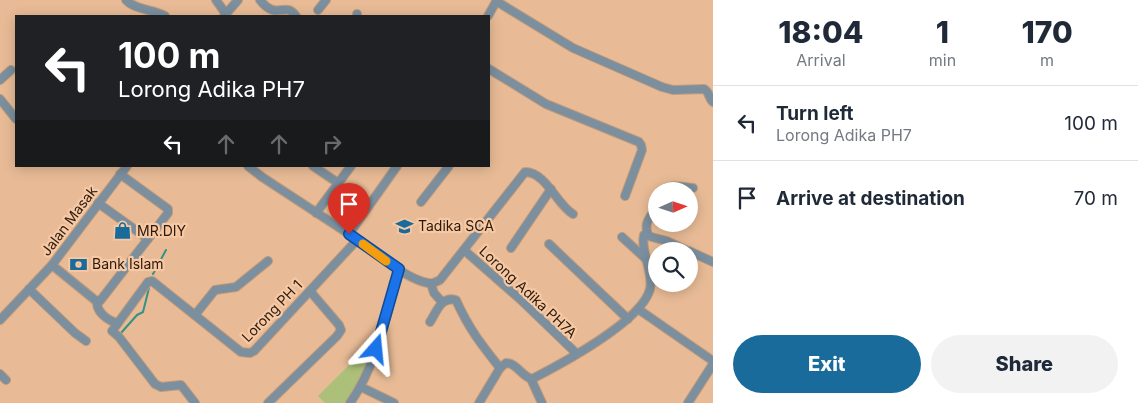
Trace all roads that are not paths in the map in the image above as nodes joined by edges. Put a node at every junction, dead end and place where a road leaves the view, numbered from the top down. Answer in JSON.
{"nodes":[{"id":1,"x":126,"y":0,"type":"edge"},
{"id":2,"x":216,"y":0,"type":"edge"},
{"id":3,"x":238,"y":0,"type":"edge"},
{"id":4,"x":260,"y":0,"type":"edge"},
{"id":5,"x":326,"y":0,"type":"edge"},
{"id":6,"x":496,"y":0,"type":"edge"},
{"id":7,"x":318,"y":10,"type":"dead end"},
{"id":8,"x":163,"y":15,"type":"edge"},
{"id":9,"x":225,"y":15,"type":"edge"},
{"id":10,"x":295,"y":15,"type":"edge"},
{"id":11,"x":488,"y":15,"type":"edge"},
{"id":12,"x":11,"y":70,"type":"dead end"},
{"id":13,"x":490,"y":70,"type":"edge"},
{"id":14,"x":0,"y":80,"type":"edge"},
{"id":15,"x":0,"y":99,"type":"edge"},
{"id":16,"x":713,"y":102,"type":"edge"},
{"id":17,"x":15,"y":118,"type":"edge"},
{"id":18,"x":126,"y":167,"type":"edge"},
{"id":19,"x":249,"y":167,"type":"edge"},
{"id":20,"x":314,"y":167,"type":"edge"},
{"id":21,"x":349,"y":167,"type":"edge"},
{"id":22,"x":396,"y":167,"type":"edge"},
{"id":23,"x":448,"y":167,"type":"edge"},
{"id":24,"x":120,"y":174,"type":"junction"},
{"id":25,"x":338,"y":183,"type":"junction"},
{"id":26,"x":551,"y":189,"type":"junction"},
{"id":27,"x":625,"y":196,"type":"dead end"},
{"id":28,"x":422,"y":202,"type":"dead end"},
{"id":29,"x":98,"y":203,"type":"junction"},
{"id":30,"x":316,"y":213,"type":"junction"},
{"id":31,"x":573,"y":214,"type":"dead end"},
{"id":32,"x":648,"y":220,"type":"edge"},
{"id":33,"x":349,"y":234,"type":"junction"},
{"id":34,"x":648,"y":235,"type":"junction"},
{"id":35,"x":622,"y":237,"type":"dead end"},
{"id":36,"x":148,"y":240,"type":"junction"},
{"id":37,"x":357,"y":240,"type":"junction"},
{"id":38,"x":666,"y":242,"type":"edge"},
{"id":39,"x":549,"y":244,"type":"dead end"},
{"id":40,"x":511,"y":248,"type":"dead end"},
{"id":41,"x":464,"y":250,"type":"junction"},
{"id":42,"x":698,"y":255,"type":"edge"},
{"id":43,"x":646,"y":259,"type":"junction"},
{"id":44,"x":268,"y":261,"type":"dead end"},
{"id":45,"x":713,"y":262,"type":"edge"},
{"id":46,"x":52,"y":265,"type":"junction"},
{"id":47,"x":399,"y":269,"type":"junction"},
{"id":48,"x":431,"y":284,"type":"junction"},
{"id":49,"x":29,"y":289,"type":"junction"},
{"id":50,"x":310,"y":291,"type":"junction"},
{"id":51,"x":98,"y":301,"type":"junction"},
{"id":52,"x":442,"y":302,"type":"junction"},
{"id":53,"x":638,"y":309,"type":"junction"},
{"id":54,"x":196,"y":315,"type":"junction"},
{"id":55,"x":0,"y":320,"type":"edge"},
{"id":56,"x":628,"y":320,"type":"junction"},
{"id":57,"x":430,"y":322,"type":"dead end"},
{"id":58,"x":118,"y":323,"type":"junction"},
{"id":59,"x":86,"y":341,"type":"dead end"},
{"id":60,"x":576,"y":354,"type":"junction"},
{"id":61,"x":713,"y":362,"type":"edge"},
{"id":62,"x":500,"y":368,"type":"junction"},
{"id":63,"x":531,"y":379,"type":"junction"},
{"id":64,"x":361,"y":387,"type":"junction"},
{"id":65,"x":195,"y":403,"type":"edge"},
{"id":66,"x":268,"y":403,"type":"edge"},
{"id":67,"x":350,"y":403,"type":"edge"},
{"id":68,"x":394,"y":403,"type":"edge"},
{"id":69,"x":479,"y":403,"type":"edge"},
{"id":70,"x":542,"y":403,"type":"edge"},
{"id":71,"x":688,"y":403,"type":"edge"}],
"edges":[{"from":1,"to":8,"type":"street"},
{"from":2,"to":9,"type":"street"},
{"from":3,"to":9,"type":"street"},
{"from":4,"to":10,"type":"street"},
{"from":5,"to":7,"type":"street"},
{"from":6,"to":11,"type":"street"},
{"from":6,"to":16,"type":"street"},
{"from":12,"to":14,"type":"street"},
{"from":13,"to":27,"type":"street"},
{"from":15,"to":17,"type":"street"},
{"from":18,"to":24,"type":"street","name":"Jalan Masak"},
{"from":19,"to":30,"type":"street"},
{"from":20,"to":25,"type":"street"},
{"from":21,"to":25,"type":"street"},
{"from":22,"to":33,"type":"street"},
{"from":23,"to":28,"type":"street"},
{"from":24,"to":29,"type":"street","name":"Jalan Masak"},
{"from":24,"to":36,"type":"street"},
{"from":25,"to":30,"type":"street"},
{"from":26,"to":31,"type":"street"},
{"from":26,"to":40,"type":"street"},
{"from":26,"to":41,"type":"street"},
{"from":29,"to":36,"type":"street"},
{"from":29,"to":46,"type":"street","name":"Jalan Masak"},
{"from":30,"to":33,"type":"street"},
{"from":32,"to":34,"type":"street"},
{"from":33,"to":37,"type":"street"},
{"from":34,"to":38,"type":"street"},
{"from":34,"to":43,"type":"street"},
{"from":35,"to":43,"type":"street"},
{"from":36,"to":51,"type":"street"},
{"from":37,"to":47,"type":"street"},
{"from":37,"to":50,"type":"street","name":"Lorong PH 1"},
{"from":39,"to":56,"type":"street"},
{"from":41,"to":48,"type":"street"},
{"from":41,"to":60,"type":"street","name":"Lorong Adika PH7A"},
{"from":42,"to":45,"type":"street"},
{"from":43,"to":53,"type":"street"},
{"from":44,"to":54,"type":"street"},
{"from":46,"to":49,"type":"street","name":"Jalan Masak"},
{"from":46,"to":51,"type":"street"},
{"from":47,"to":48,"type":"street"},
{"from":47,"to":64,"type":"street"},
{"from":48,"to":52,"type":"street"},
{"from":49,"to":55,"type":"street","name":"Jalan Masak"},
{"from":49,"to":59,"type":"street"},
{"from":50,"to":54,"type":"street","name":"Lorong PH 1"},
{"from":50,"to":66,"type":"street"},
{"from":51,"to":58,"type":"street"},
{"from":52,"to":57,"type":"street"},
{"from":52,"to":62,"type":"street"},
{"from":53,"to":56,"type":"street"},
{"from":53,"to":61,"type":"street"},
{"from":54,"to":58,"type":"street","name":"Lorong PH 1"},
{"from":56,"to":60,"type":"street"},
{"from":58,"to":65,"type":"street"},
{"from":60,"to":63,"type":"street"},
{"from":61,"to":71,"type":"street"},
{"from":62,"to":63,"type":"street"},
{"from":62,"to":69,"type":"street"},
{"from":63,"to":70,"type":"street"},
{"from":64,"to":67,"type":"street"},
{"from":64,"to":68,"type":"street"}]}
